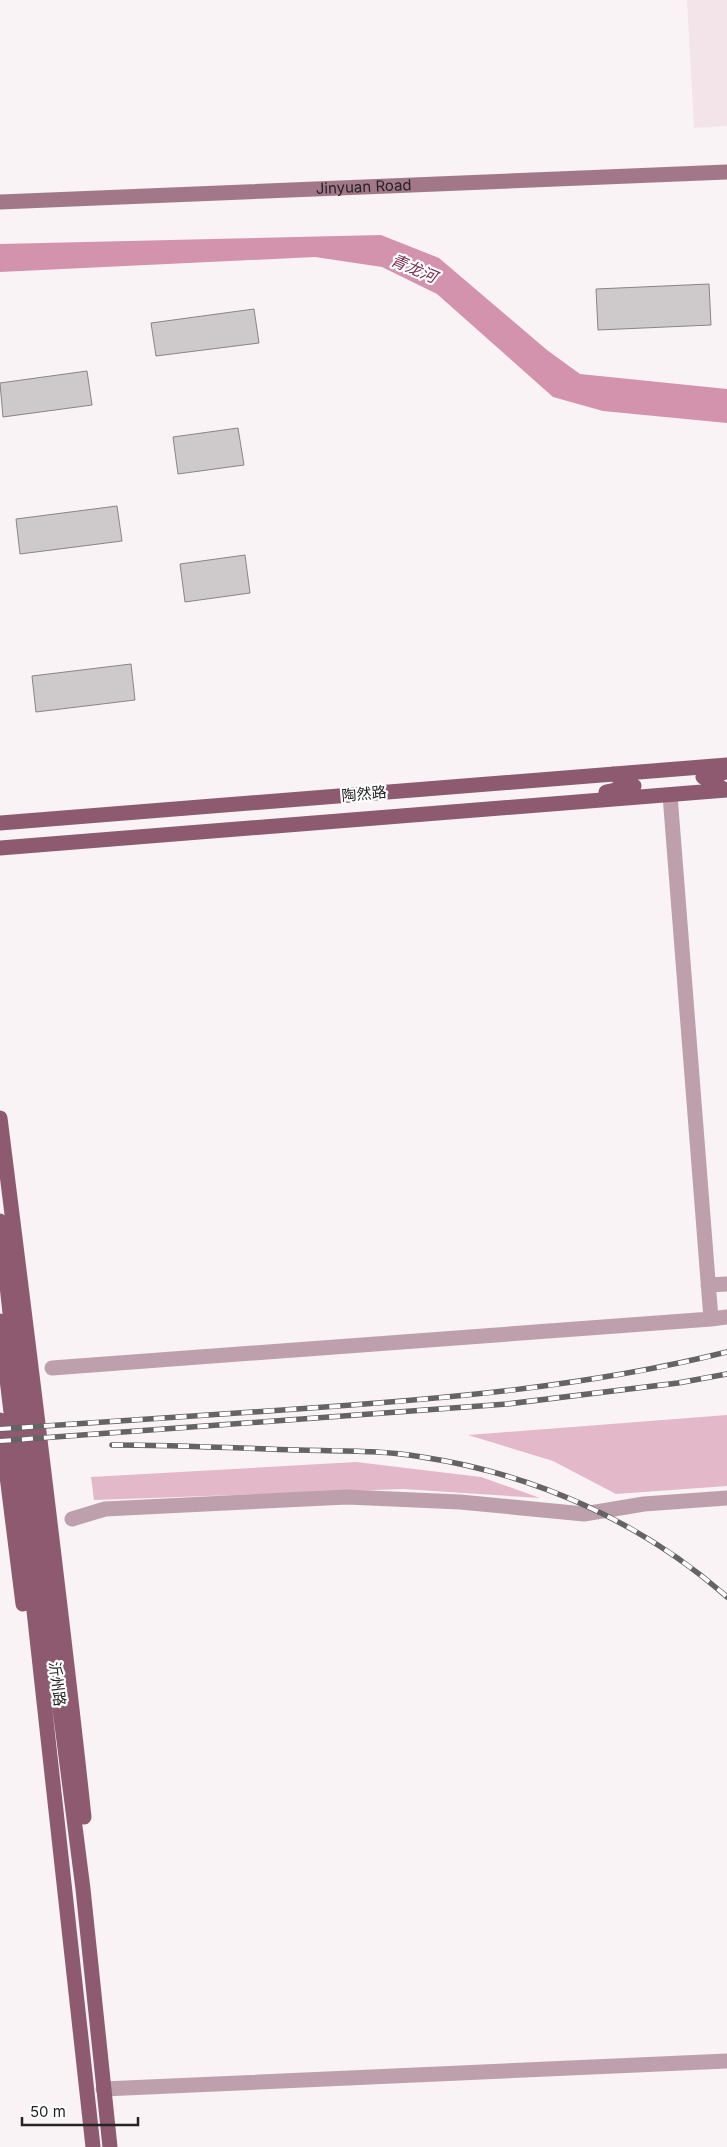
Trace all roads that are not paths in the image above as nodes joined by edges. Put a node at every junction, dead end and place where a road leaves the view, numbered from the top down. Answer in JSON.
{"nodes":[{"id":1,"x":727,"y":172,"type":"edge"},
{"id":2,"x":0,"y":202,"type":"edge"},
{"id":3,"x":727,"y":765,"type":"edge"},
{"id":4,"x":727,"y":772,"type":"edge"},
{"id":5,"x":613,"y":774,"type":"junction"},
{"id":6,"x":726,"y":790,"type":"edge"},
{"id":7,"x":670,"y":795,"type":"junction"},
{"id":8,"x":541,"y":805,"type":"junction"},
{"id":9,"x":0,"y":823,"type":"edge"},
{"id":10,"x":0,"y":848,"type":"edge"},
{"id":11,"x":0,"y":1118,"type":"edge"},
{"id":12,"x":0,"y":1221,"type":"edge"},
{"id":13,"x":727,"y":1284,"type":"edge"},
{"id":14,"x":708,"y":1285,"type":"junction"},
{"id":15,"x":727,"y":1317,"type":"edge"},
{"id":16,"x":711,"y":1319,"type":"junction"},
{"id":17,"x":0,"y":1322,"type":"edge"},
{"id":18,"x":52,"y":1368,"type":"dead end"},
{"id":19,"x":0,"y":1420,"type":"edge"},
{"id":20,"x":727,"y":1498,"type":"edge"},
{"id":21,"x":72,"y":1519,"type":"dead end"},
{"id":22,"x":64,"y":1888,"type":"junction"},
{"id":23,"x":83,"y":1889,"type":"junction"},
{"id":24,"x":727,"y":2061,"type":"edge"},
{"id":25,"x":103,"y":2089,"type":"junction"},
{"id":26,"x":93,"y":2147,"type":"edge"},
{"id":27,"x":110,"y":2147,"type":"edge"}],
"edges":[{"from":1,"to":2,"type":"street","name":"Jinyuan Road"},
{"from":3,"to":5,"type":"main road","name":"陶然路"},
{"from":4,"to":6,"type":"main road"},
{"from":5,"to":8,"type":"main road"},
{"from":5,"to":9,"type":"main road","name":"陶然路"},
{"from":6,"to":7,"type":"main road","name":"陶然路"},
{"from":7,"to":8,"type":"main road","name":"陶然路"},
{"from":7,"to":14,"type":"street"},
{"from":8,"to":10,"type":"main road","name":"陶然路"},
{"from":11,"to":23,"type":"main road"},
{"from":12,"to":23,"type":"main road","name":"沂州路"},
{"from":13,"to":14,"type":"street"},
{"from":14,"to":16,"type":"street"},
{"from":15,"to":16,"type":"street"},
{"from":16,"to":18,"type":"street"},
{"from":17,"to":22,"type":"main road","name":"沂州路"},
{"from":19,"to":22,"type":"main road"},
{"from":20,"to":21,"type":"street"},
{"from":22,"to":26,"type":"main road","name":"沂州路"},
{"from":23,"to":25,"type":"main road","name":"沂州路"},
{"from":24,"to":25,"type":"street"},
{"from":25,"to":27,"type":"main road","name":"沂州路"}]}
